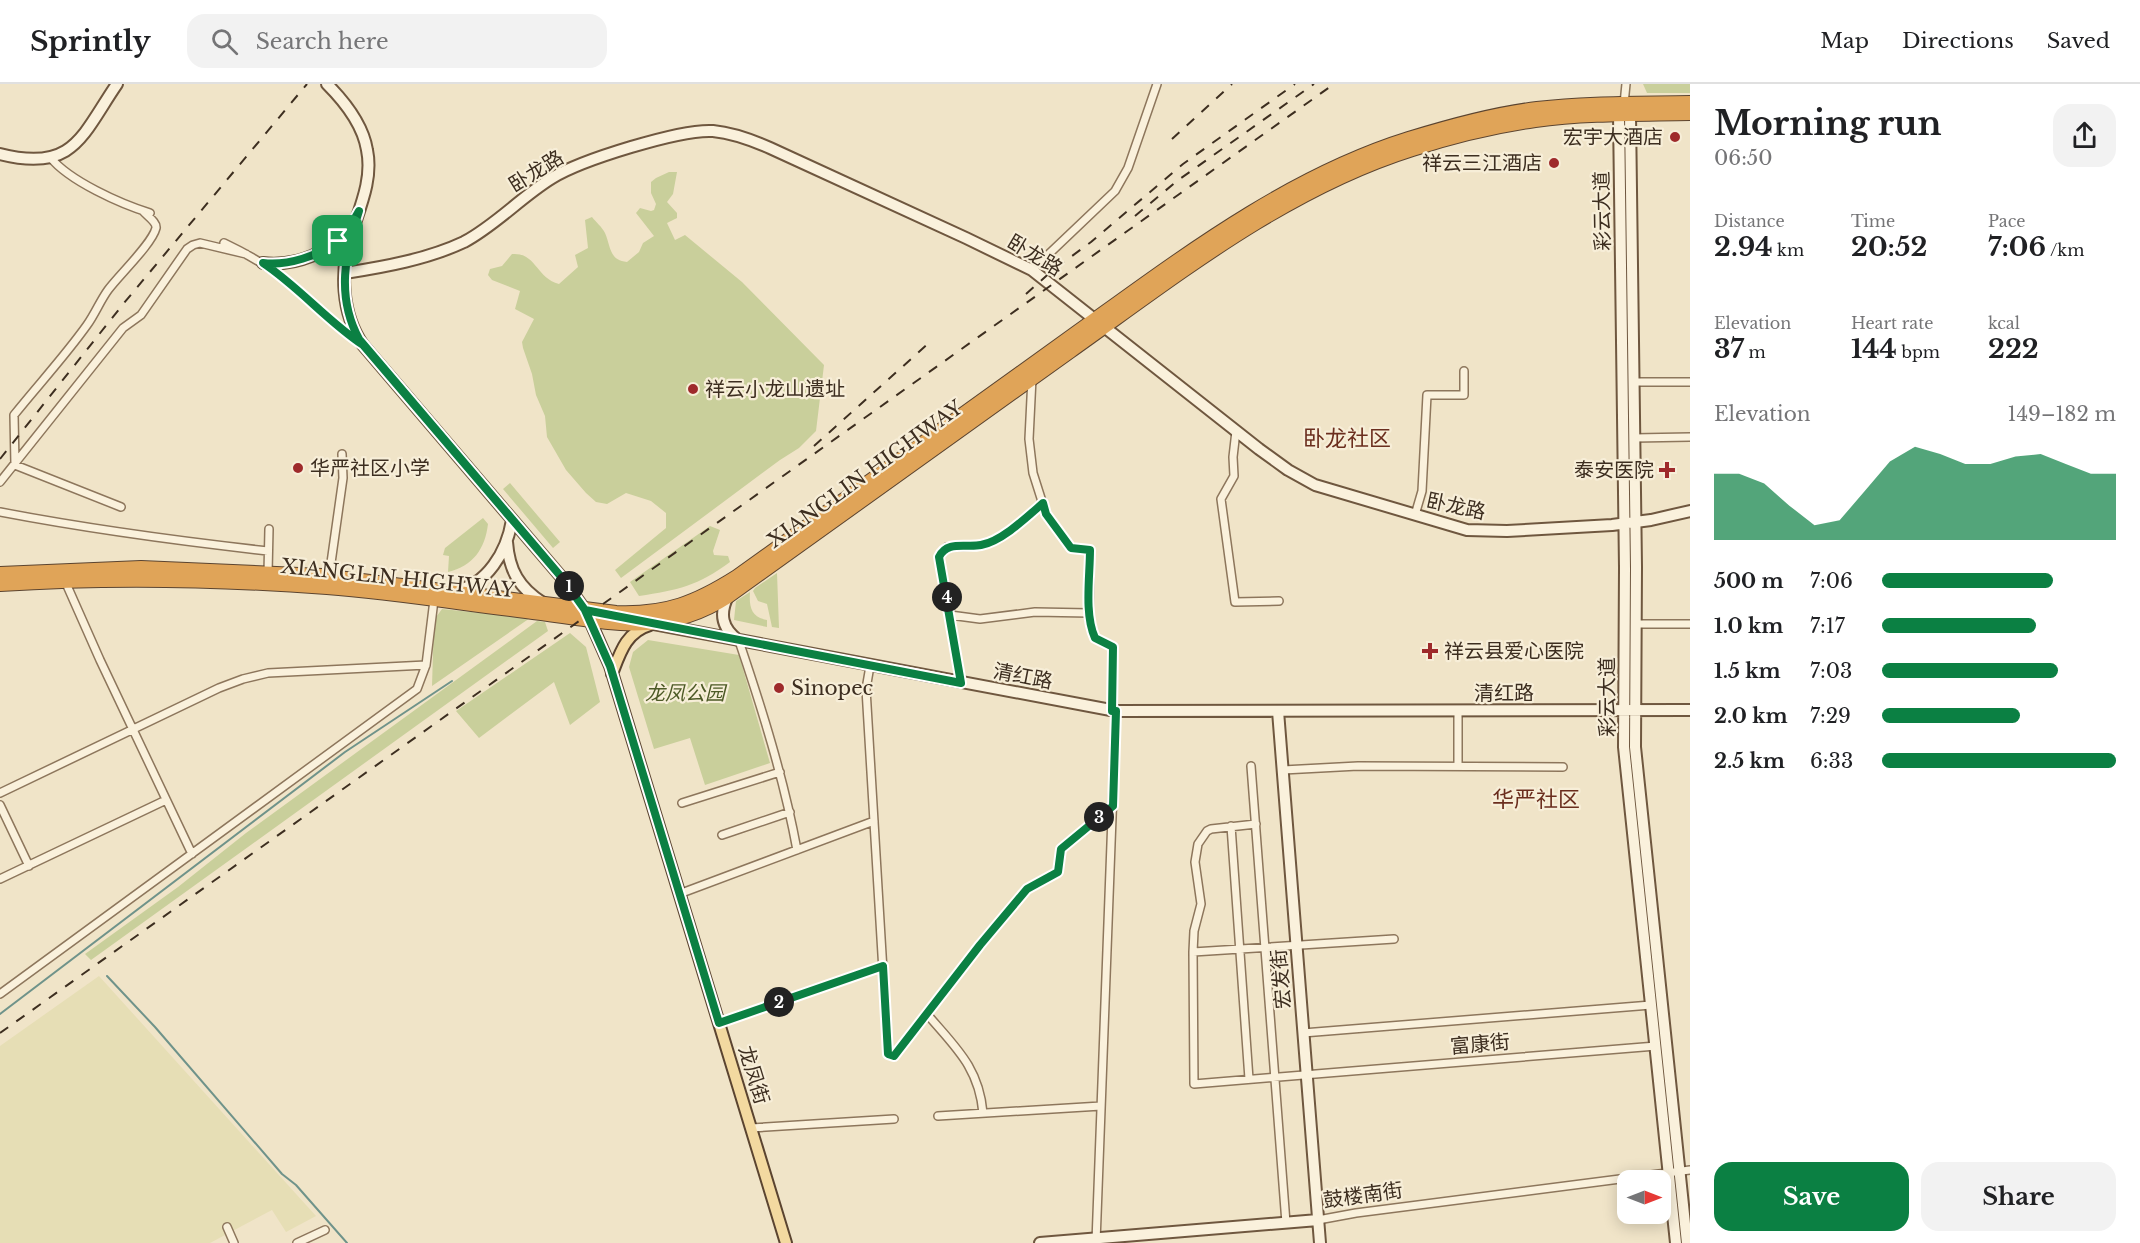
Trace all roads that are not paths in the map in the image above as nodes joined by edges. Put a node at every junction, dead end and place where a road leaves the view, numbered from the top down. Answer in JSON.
{"nodes":[{"id":1,"x":117,"y":84,"type":"edge"},
{"id":2,"x":327,"y":84,"type":"edge"},
{"id":3,"x":1158,"y":84,"type":"edge"},
{"id":4,"x":1626,"y":84,"type":"edge"},
{"id":5,"x":1690,"y":103,"type":"edge"},
{"id":6,"x":1624,"y":111,"type":"junction"},
{"id":7,"x":1690,"y":113,"type":"edge"},
{"id":8,"x":0,"y":154,"type":"edge"},
{"id":9,"x":50,"y":157,"type":"junction"},
{"id":10,"x":359,"y":211,"type":"junction"},
{"id":11,"x":224,"y":243,"type":"dead end"},
{"id":12,"x":246,"y":254,"type":"junction"},
{"id":13,"x":263,"y":263,"type":"junction"},
{"id":14,"x":1032,"y":270,"type":"junction"},
{"id":15,"x":345,"y":273,"type":"junction"},
{"id":16,"x":1100,"y":323,"type":"junction"},
{"id":17,"x":363,"y":345,"type":"junction"},
{"id":18,"x":1464,"y":371,"type":"dead end"},
{"id":19,"x":1032,"y":378,"type":"junction"},
{"id":20,"x":1634,"y":382,"type":"junction"},
{"id":21,"x":1690,"y":382,"type":"edge"},
{"id":22,"x":1236,"y":431,"type":"junction"},
{"id":23,"x":1690,"y":437,"type":"edge"},
{"id":24,"x":1634,"y":438,"type":"junction"},
{"id":25,"x":342,"y":454,"type":"dead end"},
{"id":26,"x":15,"y":465,"type":"junction"},
{"id":27,"x":0,"y":483,"type":"edge"},
{"id":28,"x":1043,"y":503,"type":"junction"},
{"id":29,"x":121,"y":507,"type":"dead end"},
{"id":30,"x":1690,"y":511,"type":"edge"},
{"id":31,"x":0,"y":512,"type":"edge"},
{"id":32,"x":1414,"y":515,"type":"junction"},
{"id":33,"x":512,"y":520,"type":"junction"},
{"id":34,"x":1630,"y":523,"type":"junction"},
{"id":35,"x":269,"y":529,"type":"dead end"},
{"id":36,"x":507,"y":540,"type":"junction"},
{"id":37,"x":268,"y":551,"type":"junction"},
{"id":38,"x":268,"y":573,"type":"junction"},
{"id":39,"x":0,"y":574,"type":"edge"},
{"id":40,"x":65,"y":576,"type":"junction"},
{"id":41,"x":329,"y":577,"type":"junction"},
{"id":42,"x":0,"y":584,"type":"edge"},
{"id":43,"x":452,"y":592,"type":"junction"},
{"id":44,"x":729,"y":596,"type":"junction"},
{"id":45,"x":434,"y":600,"type":"junction"},
{"id":46,"x":1279,"y":601,"type":"dead end"},
{"id":47,"x":543,"y":603,"type":"junction"},
{"id":48,"x":1089,"y":613,"type":"junction"},
{"id":49,"x":950,"y":615,"type":"junction"},
{"id":50,"x":588,"y":616,"type":"junction"},
{"id":51,"x":652,"y":624,"type":"junction"},
{"id":52,"x":1636,"y":624,"type":"junction"},
{"id":53,"x":1690,"y":624,"type":"edge"},
{"id":54,"x":739,"y":640,"type":"junction"},
{"id":55,"x":426,"y":665,"type":"junction"},
{"id":56,"x":870,"y":666,"type":"junction"},
{"id":57,"x":612,"y":675,"type":"junction"},
{"id":58,"x":961,"y":683,"type":"junction"},
{"id":59,"x":1629,"y":710,"type":"junction"},
{"id":60,"x":1690,"y":710,"type":"edge"},
{"id":61,"x":1114,"y":711,"type":"junction"},
{"id":62,"x":1278,"y":711,"type":"junction"},
{"id":63,"x":1458,"y":711,"type":"junction"},
{"id":64,"x":133,"y":729,"type":"junction"},
{"id":65,"x":1251,"y":766,"type":"dead end"},
{"id":66,"x":1458,"y":766,"type":"junction"},
{"id":67,"x":1563,"y":766,"type":"dead end"},
{"id":68,"x":1282,"y":770,"type":"junction"},
{"id":69,"x":780,"y":772,"type":"junction"},
{"id":70,"x":0,"y":793,"type":"edge"},
{"id":71,"x":166,"y":800,"type":"junction"},
{"id":72,"x":682,"y":803,"type":"dead end"},
{"id":73,"x":0,"y":805,"type":"edge"},
{"id":74,"x":1113,"y":806,"type":"junction"},
{"id":75,"x":790,"y":812,"type":"junction"},
{"id":76,"x":874,"y":821,"type":"junction"},
{"id":77,"x":1256,"y":824,"type":"junction"},
{"id":78,"x":1231,"y":826,"type":"junction"},
{"id":79,"x":722,"y":835,"type":"dead end"},
{"id":80,"x":797,"y":850,"type":"junction"},
{"id":81,"x":192,"y":854,"type":"junction"},
{"id":82,"x":29,"y":866,"type":"junction"},
{"id":83,"x":0,"y":879,"type":"edge"},
{"id":84,"x":679,"y":894,"type":"junction"},
{"id":85,"x":1394,"y":939,"type":"dead end"},
{"id":86,"x":1296,"y":945,"type":"junction"},
{"id":87,"x":1265,"y":947,"type":"junction"},
{"id":88,"x":1240,"y":949,"type":"junction"},
{"id":89,"x":1193,"y":952,"type":"junction"},
{"id":90,"x":883,"y":966,"type":"junction"},
{"id":91,"x":0,"y":994,"type":"edge"},
{"id":92,"x":1651,"y":1005,"type":"junction"},
{"id":93,"x":927,"y":1014,"type":"junction"},
{"id":94,"x":719,"y":1023,"type":"junction"},
{"id":95,"x":1303,"y":1033,"type":"junction"},
{"id":96,"x":1656,"y":1046,"type":"junction"},
{"id":97,"x":1307,"y":1075,"type":"junction"},
{"id":98,"x":1275,"y":1077,"type":"junction"},
{"id":99,"x":1249,"y":1079,"type":"junction"},
{"id":100,"x":1101,"y":1106,"type":"junction"},
{"id":101,"x":983,"y":1113,"type":"junction"},
{"id":102,"x":938,"y":1116,"type":"dead end"},
{"id":103,"x":894,"y":1119,"type":"dead end"},
{"id":104,"x":751,"y":1128,"type":"junction"},
{"id":105,"x":1679,"y":1171,"type":"edge"},
{"id":106,"x":1318,"y":1220,"type":"junction"},
{"id":107,"x":1286,"y":1223,"type":"junction"},
{"id":108,"x":226,"y":1227,"type":"dead end"},
{"id":109,"x":325,"y":1230,"type":"dead end"},
{"id":110,"x":1096,"y":1241,"type":"edge"},
{"id":111,"x":234,"y":1243,"type":"edge"},
{"id":112,"x":297,"y":1243,"type":"edge"},
{"id":113,"x":786,"y":1243,"type":"edge"},
{"id":114,"x":1040,"y":1243,"type":"edge"},
{"id":115,"x":1320,"y":1243,"type":"edge"},
{"id":116,"x":1676,"y":1243,"type":"edge"},
{"id":117,"x":1687,"y":1243,"type":"edge"}],
"edges":[{"from":1,"to":9,"type":"main road"},
{"from":2,"to":10,"type":"main road"},
{"from":3,"to":14,"type":"street"},
{"from":4,"to":6,"type":"street"},
{"from":5,"to":6,"type":"highway","name":"XIANGLIN HIGHWAY"},
{"from":6,"to":7,"type":"highway","name":"XIANGLIN HIGHWAY"},
{"from":6,"to":16,"type":"highway","name":"XIANGLIN HIGHWAY"},
{"from":6,"to":20,"type":"main road","name":"彩云大道"},
{"from":6,"to":34,"type":"main road","name":"彩云大道"},
{"from":8,"to":9,"type":"main road"},
{"from":9,"to":26,"type":"street"},
{"from":10,"to":13,"type":"main road"},
{"from":10,"to":15,"type":"main road"},
{"from":11,"to":12,"type":"street"},
{"from":12,"to":13,"type":"street"},
{"from":12,"to":26,"type":"street"},
{"from":13,"to":17,"type":"street"},
{"from":14,"to":15,"type":"main road","name":"卧龙路"},
{"from":14,"to":16,"type":"main road","name":"卧龙路"},
{"from":15,"to":17,"type":"main road"},
{"from":16,"to":19,"type":"highway","name":"XIANGLIN HIGHWAY"},
{"from":16,"to":22,"type":"main road","name":"卧龙路"},
{"from":16,"to":50,"type":"highway","name":"XIANGLIN HIGHWAY"},
{"from":17,"to":33,"type":"main road"},
{"from":18,"to":32,"type":"street"},
{"from":19,"to":28,"type":"street"},
{"from":19,"to":44,"type":"highway","name":"XIANGLIN HIGHWAY"},
{"from":20,"to":21,"type":"street"},
{"from":20,"to":24,"type":"main road","name":"彩云大道"},
{"from":22,"to":32,"type":"main road","name":"卧龙路"},
{"from":22,"to":46,"type":"street"},
{"from":23,"to":24,"type":"street"},
{"from":24,"to":34,"type":"main road","name":"彩云大道"},
{"from":25,"to":41,"type":"street"},
{"from":26,"to":27,"type":"street"},
{"from":26,"to":29,"type":"street"},
{"from":28,"to":48,"type":"street"},
{"from":28,"to":49,"type":"street"},
{"from":30,"to":34,"type":"main road","name":"卧龙路"},
{"from":31,"to":37,"type":"street"},
{"from":32,"to":34,"type":"main road","name":"卧龙路"},
{"from":33,"to":36,"type":"main road"},
{"from":33,"to":50,"type":"main road"},
{"from":34,"to":52,"type":"main road","name":"彩云大道"},
{"from":34,"to":59,"type":"main road","name":"彩云大道"},
{"from":35,"to":37,"type":"street"},
{"from":36,"to":43,"type":"main road"},
{"from":36,"to":47,"type":"main road"},
{"from":37,"to":38,"type":"street"},
{"from":38,"to":40,"type":"highway","name":"XIANGLIN HIGHWAY"},
{"from":38,"to":41,"type":"highway","name":"XIANGLIN HIGHWAY"},
{"from":39,"to":40,"type":"highway","name":"XIANGLIN HIGHWAY"},
{"from":40,"to":42,"type":"highway","name":"XIANGLIN HIGHWAY"},
{"from":40,"to":45,"type":"highway","name":"XIANGLIN HIGHWAY"},
{"from":40,"to":64,"type":"street"},
{"from":41,"to":43,"type":"highway","name":"XIANGLIN HIGHWAY"},
{"from":43,"to":47,"type":"highway","name":"XIANGLIN HIGHWAY"},
{"from":44,"to":51,"type":"highway","name":"XIANGLIN HIGHWAY"},
{"from":44,"to":54,"type":"main road"},
{"from":45,"to":50,"type":"highway","name":"XIANGLIN HIGHWAY"},
{"from":45,"to":55,"type":"street"},
{"from":47,"to":50,"type":"highway","name":"XIANGLIN HIGHWAY"},
{"from":48,"to":49,"type":"street"},
{"from":48,"to":61,"type":"street"},
{"from":49,"to":58,"type":"street"},
{"from":50,"to":51,"type":"highway","name":"XIANGLIN HIGHWAY"},
{"from":50,"to":57,"type":"main road","name":"龙凤街"},
{"from":51,"to":54,"type":"main road","name":"清红路"},
{"from":51,"to":57,"type":"main road"},
{"from":52,"to":53,"type":"street"},
{"from":52,"to":59,"type":"main road","name":"彩云大道"},
{"from":54,"to":56,"type":"main road","name":"清红路"},
{"from":54,"to":69,"type":"street"},
{"from":55,"to":64,"type":"street"},
{"from":55,"to":81,"type":"street"},
{"from":56,"to":58,"type":"main road","name":"清红路"},
{"from":56,"to":76,"type":"street"},
{"from":57,"to":84,"type":"main road","name":"龙凤街"},
{"from":58,"to":61,"type":"main road","name":"清红路"},
{"from":59,"to":60,"type":"main road","name":"清红路"},
{"from":59,"to":63,"type":"main road","name":"清红路"},
{"from":59,"to":92,"type":"main road","name":"彩云大道"},
{"from":59,"to":105,"type":"main road","name":"彩云大道"},
{"from":61,"to":62,"type":"main road","name":"清红路"},
{"from":61,"to":74,"type":"street"},
{"from":62,"to":63,"type":"main road","name":"清红路"},
{"from":62,"to":68,"type":"main road","name":"宏发街"},
{"from":63,"to":66,"type":"street"},
{"from":64,"to":70,"type":"street"},
{"from":64,"to":71,"type":"street"},
{"from":65,"to":77,"type":"street"},
{"from":66,"to":67,"type":"street"},
{"from":66,"to":68,"type":"street"},
{"from":68,"to":86,"type":"main road","name":"宏发街"},
{"from":69,"to":72,"type":"street"},
{"from":69,"to":75,"type":"street"},
{"from":71,"to":81,"type":"street"},
{"from":71,"to":82,"type":"street"},
{"from":73,"to":82,"type":"street"},
{"from":74,"to":93,"type":"street"},
{"from":74,"to":100,"type":"street"},
{"from":75,"to":79,"type":"street"},
{"from":75,"to":80,"type":"street"},
{"from":76,"to":80,"type":"street"},
{"from":76,"to":90,"type":"street"},
{"from":77,"to":78,"type":"street"},
{"from":77,"to":87,"type":"street"},
{"from":78,"to":88,"type":"street"},
{"from":78,"to":89,"type":"street"},
{"from":80,"to":84,"type":"street"},
{"from":81,"to":91,"type":"street"},
{"from":82,"to":83,"type":"street"},
{"from":84,"to":94,"type":"main road","name":"龙凤街"},
{"from":85,"to":86,"type":"street"},
{"from":86,"to":87,"type":"street"},
{"from":86,"to":95,"type":"main road","name":"宏发街"},
{"from":87,"to":88,"type":"street"},
{"from":87,"to":98,"type":"street"},
{"from":88,"to":89,"type":"street"},
{"from":88,"to":99,"type":"street"},
{"from":89,"to":99,"type":"street","name":"富康街"},
{"from":90,"to":93,"type":"street"},
{"from":90,"to":94,"type":"street"},
{"from":92,"to":95,"type":"street"},
{"from":92,"to":96,"type":"main road","name":"彩云大道"},
{"from":93,"to":101,"type":"street"},
{"from":94,"to":104,"type":"main road","name":"龙凤街"},
{"from":95,"to":97,"type":"main road","name":"宏发街"},
{"from":96,"to":97,"type":"street","name":"富康街"},
{"from":96,"to":105,"type":"main road","name":"彩云大道"},
{"from":97,"to":98,"type":"street","name":"富康街"},
{"from":97,"to":106,"type":"main road","name":"宏发街"},
{"from":98,"to":99,"type":"street","name":"富康街"},
{"from":98,"to":107,"type":"street"},
{"from":100,"to":101,"type":"street"},
{"from":100,"to":110,"type":"street"},
{"from":101,"to":102,"type":"street"},
{"from":103,"to":104,"type":"street"},
{"from":104,"to":113,"type":"main road","name":"龙凤街"},
{"from":105,"to":106,"type":"street","name":"鼓楼南街"},
{"from":105,"to":116,"type":"main road","name":"彩云大道"},
{"from":105,"to":117,"type":"main road","name":"彩云大道"},
{"from":106,"to":107,"type":"main road","name":"鼓楼南街"},
{"from":106,"to":115,"type":"main road","name":"宏发街"},
{"from":107,"to":110,"type":"main road","name":"鼓楼南街"},
{"from":108,"to":111,"type":"street"},
{"from":109,"to":112,"type":"street"},
{"from":110,"to":114,"type":"main road","name":"鼓楼南街"}]}
